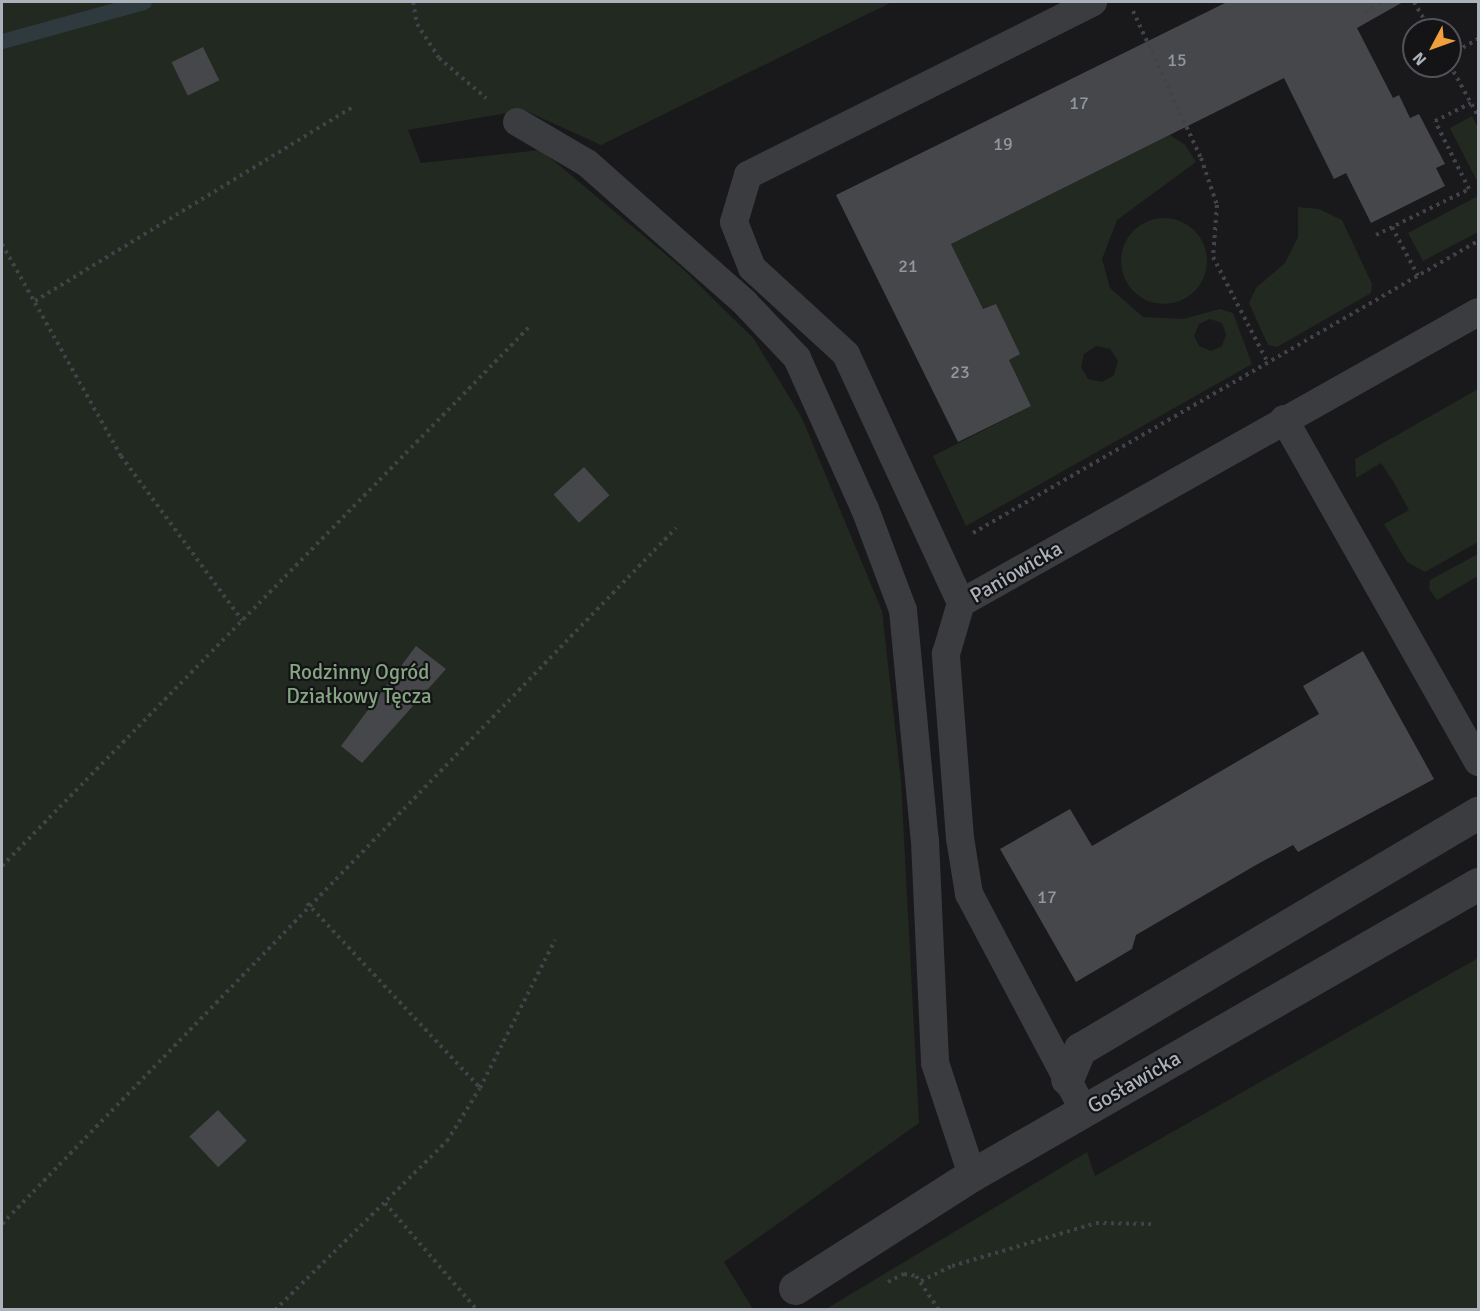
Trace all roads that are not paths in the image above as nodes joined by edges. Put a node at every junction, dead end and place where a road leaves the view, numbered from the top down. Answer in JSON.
{"nodes":[{"id":1,"x":1093,"y":2,"type":"edge"},
{"id":2,"x":517,"y":122,"type":"road end"},
{"id":3,"x":1479,"y":312,"type":"edge"},
{"id":4,"x":1284,"y":419,"type":"junction"},
{"id":5,"x":961,"y":603,"type":"junction"},
{"id":6,"x":1479,"y":762,"type":"edge"},
{"id":7,"x":1479,"y":813,"type":"edge"},
{"id":8,"x":1479,"y":884,"type":"edge"},
{"id":9,"x":1067,"y":1080,"type":"junction"},
{"id":10,"x":1084,"y":1111,"type":"junction"},
{"id":11,"x":972,"y":1175,"type":"junction"},
{"id":12,"x":795,"y":1288,"type":"dead end"}],
"edges":[{"from":1,"to":5,"type":"lane"},
{"from":2,"to":11,"type":"lane"},
{"from":3,"to":4,"type":"lane","name":"Paniowicka"},
{"from":4,"to":5,"type":"lane","name":"Paniowicka"},
{"from":4,"to":6,"type":"lane"},
{"from":5,"to":9,"type":"lane","name":"Paniowicka"},
{"from":7,"to":9,"type":"street"},
{"from":8,"to":10,"type":"street","name":"Gosławicka"},
{"from":9,"to":10,"type":"lane","name":"Paniowicka"},
{"from":10,"to":11,"type":"street","name":"Gosławicka"},
{"from":11,"to":12,"type":"street","name":"Gosławicka"}]}
